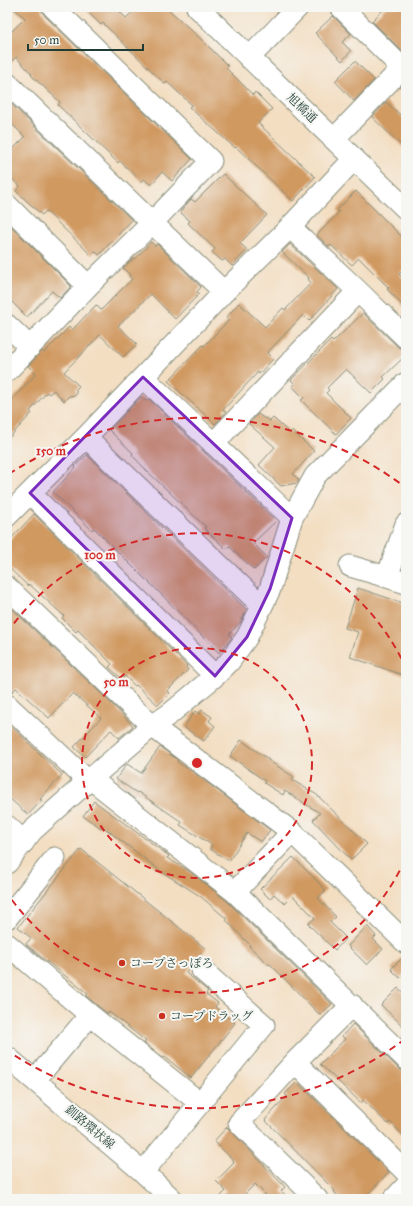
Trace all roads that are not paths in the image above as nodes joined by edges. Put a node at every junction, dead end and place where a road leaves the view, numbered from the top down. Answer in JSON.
{"nodes":[{"id":1,"x":53,"y":7,"type":"edge"},
{"id":2,"x":197,"y":7,"type":"edge"},
{"id":3,"x":298,"y":7,"type":"edge"},
{"id":4,"x":341,"y":7,"type":"edge"},
{"id":5,"x":249,"y":58,"type":"junction"},
{"id":6,"x":404,"y":66,"type":"edge"},
{"id":7,"x":7,"y":83,"type":"edge"},
{"id":8,"x":334,"y":139,"type":"junction"},
{"id":9,"x":354,"y":159,"type":"junction"},
{"id":10,"x":7,"y":205,"type":"edge"},
{"id":11,"x":406,"y":209,"type":"edge"},
{"id":12,"x":152,"y":223,"type":"junction"},
{"id":13,"x":290,"y":227,"type":"junction"},
{"id":14,"x":88,"y":286,"type":"junction"},
{"id":15,"x":358,"y":291,"type":"junction"},
{"id":16,"x":224,"y":292,"type":"junction"},
{"id":17,"x":7,"y":325,"type":"edge"},
{"id":18,"x":406,"y":338,"type":"edge"},
{"id":19,"x":30,"y":347,"type":"junction"},
{"id":20,"x":7,"y":371,"type":"edge"},
{"id":21,"x":143,"y":377,"type":"junction"},
{"id":22,"x":406,"y":383,"type":"edge"},
{"id":23,"x":86,"y":437,"type":"junction"},
{"id":24,"x":213,"y":444,"type":"junction"},
{"id":25,"x":30,"y":493,"type":"junction"},
{"id":26,"x":7,"y":516,"type":"edge"},
{"id":27,"x":292,"y":518,"type":"junction"},
{"id":28,"x":406,"y":524,"type":"edge"},
{"id":29,"x":350,"y":566,"type":"dead end"},
{"id":30,"x":397,"y":580,"type":"edge"},
{"id":31,"x":7,"y":587,"type":"edge"},
{"id":32,"x":262,"y":606,"type":"junction"},
{"id":33,"x":215,"y":676,"type":"junction"},
{"id":34,"x":7,"y":705,"type":"edge"},
{"id":35,"x":152,"y":726,"type":"junction"},
{"id":36,"x":90,"y":780,"type":"junction"},
{"id":37,"x":7,"y":826,"type":"edge"},
{"id":38,"x":292,"y":832,"type":"junction"},
{"id":39,"x":24,"y":842,"type":"junction"},
{"id":40,"x":55,"y":858,"type":"dead end"},
{"id":41,"x":7,"y":863,"type":"edge"},
{"id":42,"x":234,"y":892,"type":"junction"},
{"id":43,"x":7,"y":918,"type":"edge"},
{"id":44,"x":406,"y":943,"type":"edge"},
{"id":45,"x":7,"y":944,"type":"edge"},
{"id":46,"x":202,"y":970,"type":"dead end"},
{"id":47,"x":352,"y":1005,"type":"junction"},
{"id":48,"x":90,"y":1015,"type":"junction"},
{"id":49,"x":7,"y":1057,"type":"edge"},
{"id":50,"x":406,"y":1059,"type":"edge"},
{"id":51,"x":295,"y":1062,"type":"junction"},
{"id":52,"x":35,"y":1080,"type":"junction"},
{"id":53,"x":200,"y":1103,"type":"junction"},
{"id":54,"x":143,"y":1172,"type":"junction"},
{"id":55,"x":406,"y":1172,"type":"edge"},
{"id":56,"x":406,"y":1186,"type":"edge"},
{"id":57,"x":172,"y":1199,"type":"edge"},
{"id":58,"x":317,"y":1199,"type":"edge"},
{"id":59,"x":394,"y":1199,"type":"edge"}],
"edges":[{"from":1,"to":12,"type":"street"},
{"from":2,"to":5,"type":"street","name":"旭橋通"},
{"from":3,"to":5,"type":"street"},
{"from":4,"to":6,"type":"street"},
{"from":5,"to":8,"type":"street","name":"旭橋通"},
{"from":6,"to":8,"type":"street"},
{"from":7,"to":12,"type":"street"},
{"from":8,"to":9,"type":"street","name":"旭橋通"},
{"from":9,"to":11,"type":"street","name":"旭橋通"},
{"from":9,"to":13,"type":"street"},
{"from":10,"to":14,"type":"street"},
{"from":12,"to":14,"type":"street"},
{"from":12,"to":16,"type":"street"},
{"from":13,"to":15,"type":"street"},
{"from":13,"to":16,"type":"street"},
{"from":14,"to":19,"type":"street"},
{"from":15,"to":18,"type":"street"},
{"from":15,"to":24,"type":"street"},
{"from":16,"to":21,"type":"street"},
{"from":17,"to":19,"type":"street"},
{"from":19,"to":20,"type":"street"},
{"from":21,"to":23,"type":"street"},
{"from":21,"to":24,"type":"street"},
{"from":22,"to":27,"type":"street"},
{"from":23,"to":25,"type":"street"},
{"from":23,"to":32,"type":"street"},
{"from":24,"to":27,"type":"street"},
{"from":25,"to":26,"type":"street"},
{"from":25,"to":33,"type":"street"},
{"from":27,"to":32,"type":"street"},
{"from":28,"to":30,"type":"street"},
{"from":29,"to":30,"type":"street"},
{"from":31,"to":35,"type":"street"},
{"from":32,"to":33,"type":"street"},
{"from":33,"to":35,"type":"street"},
{"from":34,"to":36,"type":"street"},
{"from":35,"to":36,"type":"street"},
{"from":35,"to":38,"type":"street"},
{"from":36,"to":39,"type":"street"},
{"from":36,"to":42,"type":"street"},
{"from":37,"to":39,"type":"street"},
{"from":38,"to":42,"type":"street"},
{"from":38,"to":44,"type":"street"},
{"from":39,"to":41,"type":"street"},
{"from":40,"to":43,"type":"street"},
{"from":42,"to":47,"type":"street"},
{"from":45,"to":48,"type":"street"},
{"from":46,"to":53,"type":"street"},
{"from":47,"to":50,"type":"street"},
{"from":47,"to":51,"type":"street"},
{"from":48,"to":52,"type":"street"},
{"from":48,"to":53,"type":"street"},
{"from":49,"to":52,"type":"street","name":"釧路環状線"},
{"from":51,"to":55,"type":"street"},
{"from":51,"to":58,"type":"street"},
{"from":52,"to":54,"type":"street","name":"釧路環状線"},
{"from":53,"to":54,"type":"street"},
{"from":54,"to":57,"type":"street","name":"釧路環状線"},
{"from":56,"to":59,"type":"street"}]}
